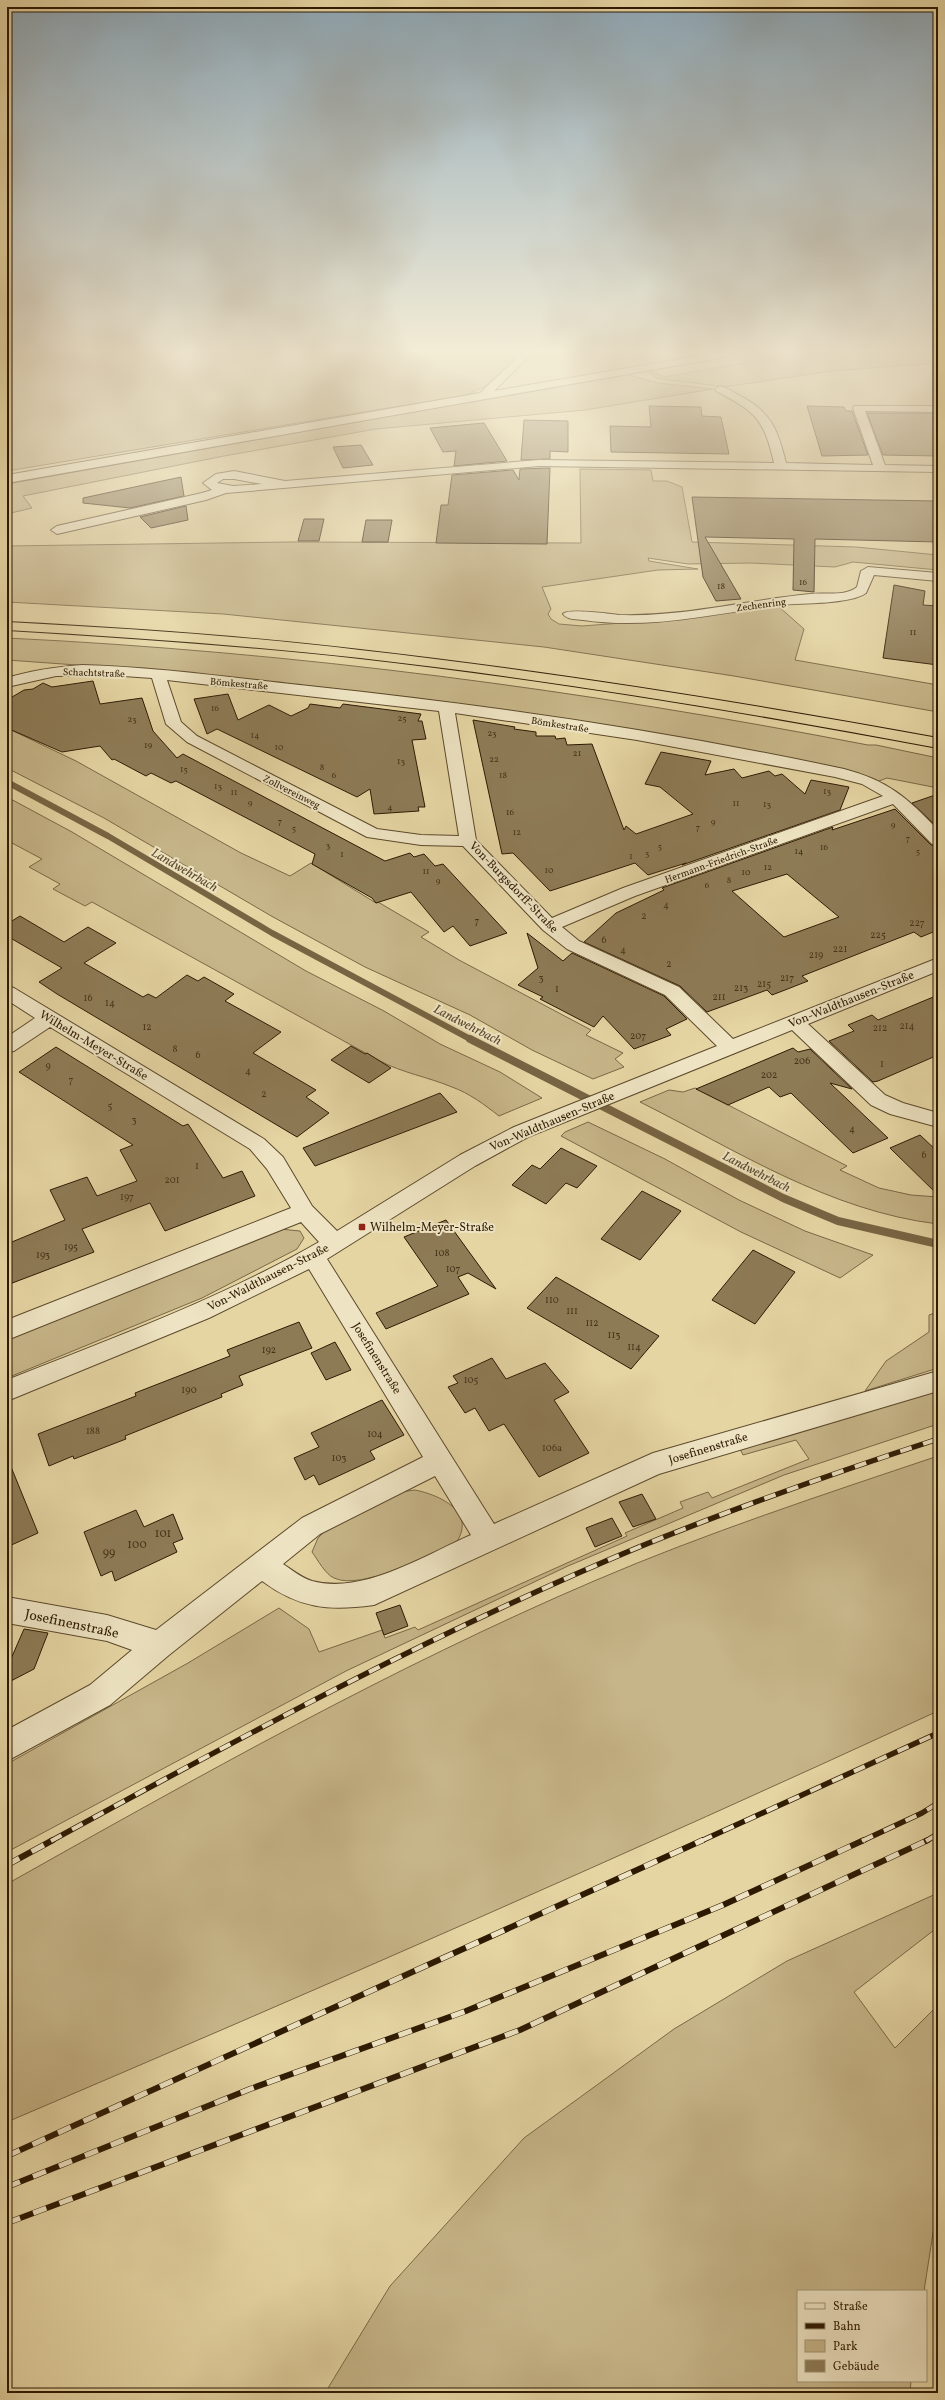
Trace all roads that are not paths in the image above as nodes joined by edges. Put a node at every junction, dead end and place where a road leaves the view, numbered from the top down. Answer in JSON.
{"nodes":[{"id":1,"x":86,"y":465,"type":"edge"},
{"id":2,"x":516,"y":465,"type":"edge"},
{"id":3,"x":660,"y":465,"type":"edge"},
{"id":4,"x":879,"y":465,"type":"edge"},
{"id":5,"x":781,"y":467,"type":"joint"},
{"id":6,"x":880,"y":468,"type":"junction"},
{"id":7,"x":938,"y":469,"type":"edge"},
{"id":8,"x":7,"y":479,"type":"edge"},
{"id":9,"x":57,"y":530,"type":"dead end"},
{"id":10,"x":938,"y":576,"type":"edge"},
{"id":11,"x":7,"y":612,"type":"edge"},
{"id":12,"x":570,"y":614,"type":"dead end"},
{"id":13,"x":138,"y":620,"type":"dead end"},
{"id":14,"x":7,"y":626,"type":"edge"},
{"id":15,"x":158,"y":676,"type":"junction"},
{"id":16,"x":7,"y":683,"type":"edge"},
{"id":17,"x":446,"y":706,"type":"junction"},
{"id":18,"x":938,"y":743,"type":"edge"},
{"id":19,"x":894,"y":798,"type":"junction"},
{"id":20,"x":938,"y":840,"type":"edge"},
{"id":21,"x":468,"y":841,"type":"junction"},
{"id":22,"x":549,"y":926,"type":"junction"},
{"id":23,"x":938,"y":964,"type":"edge"},
{"id":24,"x":7,"y":992,"type":"edge"},
{"id":25,"x":49,"y":1018,"type":"junction"},
{"id":26,"x":795,"y":1022,"type":"junction"},
{"id":27,"x":7,"y":1046,"type":"edge"},
{"id":28,"x":731,"y":1048,"type":"junction"},
{"id":29,"x":938,"y":1120,"type":"edge"},
{"id":30,"x":304,"y":1212,"type":"junction"},
{"id":31,"x":324,"y":1250,"type":"junction"},
{"id":32,"x":7,"y":1330,"type":"edge"},
{"id":33,"x":938,"y":1381,"type":"edge"},
{"id":34,"x":7,"y":1391,"type":"edge"},
{"id":35,"x":440,"y":1461,"type":"junction"},
{"id":36,"x":488,"y":1540,"type":"junction"},
{"id":37,"x":262,"y":1564,"type":"junction"},
{"id":38,"x":7,"y":1610,"type":"edge"},
{"id":39,"x":159,"y":1645,"type":"junction"},
{"id":40,"x":7,"y":1746,"type":"edge"}],
"edges":[{"from":1,"to":8,"type":"street"},
{"from":2,"to":9,"type":"street"},
{"from":3,"to":5,"type":"street"},
{"from":4,"to":6,"type":"street"},
{"from":5,"to":6,"type":"street"},
{"from":6,"to":7,"type":"street"},
{"from":10,"to":12,"type":"street","name":"Zechenring"},
{"from":11,"to":13,"type":"highway"},
{"from":14,"to":18,"type":"highway"},
{"from":15,"to":16,"type":"street","name":"Schachtstraße"},
{"from":15,"to":17,"type":"street","name":"Bömkestraße"},
{"from":15,"to":21,"type":"street","name":"Zollvereinweg"},
{"from":17,"to":19,"type":"street","name":"Bömkestraße"},
{"from":17,"to":21,"type":"street","name":"Von-Burgsdorff-Straße"},
{"from":19,"to":20,"type":"street","name":"Bömkestraße"},
{"from":19,"to":22,"type":"street","name":"Hermann-Friedrich-Straße"},
{"from":21,"to":22,"type":"street","name":"Von-Burgsdorff-Straße"},
{"from":22,"to":28,"type":"street","name":"Von-Burgsdorff-Straße"},
{"from":23,"to":26,"type":"street","name":"Von-Waldthausen-Straße"},
{"from":24,"to":25,"type":"street","name":"Wilhelm-Meyer-Straße"},
{"from":25,"to":27,"type":"street"},
{"from":25,"to":30,"type":"street","name":"Wilhelm-Meyer-Straße"},
{"from":26,"to":28,"type":"street","name":"Von-Waldthausen-Straße"},
{"from":26,"to":29,"type":"street"},
{"from":28,"to":31,"type":"street","name":"Von-Waldthausen-Straße"},
{"from":30,"to":31,"type":"street","name":"Wilhelm-Meyer-Straße"},
{"from":30,"to":32,"type":"street"},
{"from":31,"to":34,"type":"street","name":"Von-Waldthausen-Straße"},
{"from":31,"to":35,"type":"street","name":"Josefinenstraße"},
{"from":33,"to":36,"type":"street","name":"Josefinenstraße"},
{"from":35,"to":36,"type":"street","name":"Josefinenstraße"},
{"from":35,"to":37,"type":"street"},
{"from":36,"to":37,"type":"street","name":"Josefinenstraße"},
{"from":37,"to":39,"type":"street"},
{"from":38,"to":39,"type":"street","name":"Josefinenstraße"},
{"from":39,"to":40,"type":"street"}]}
